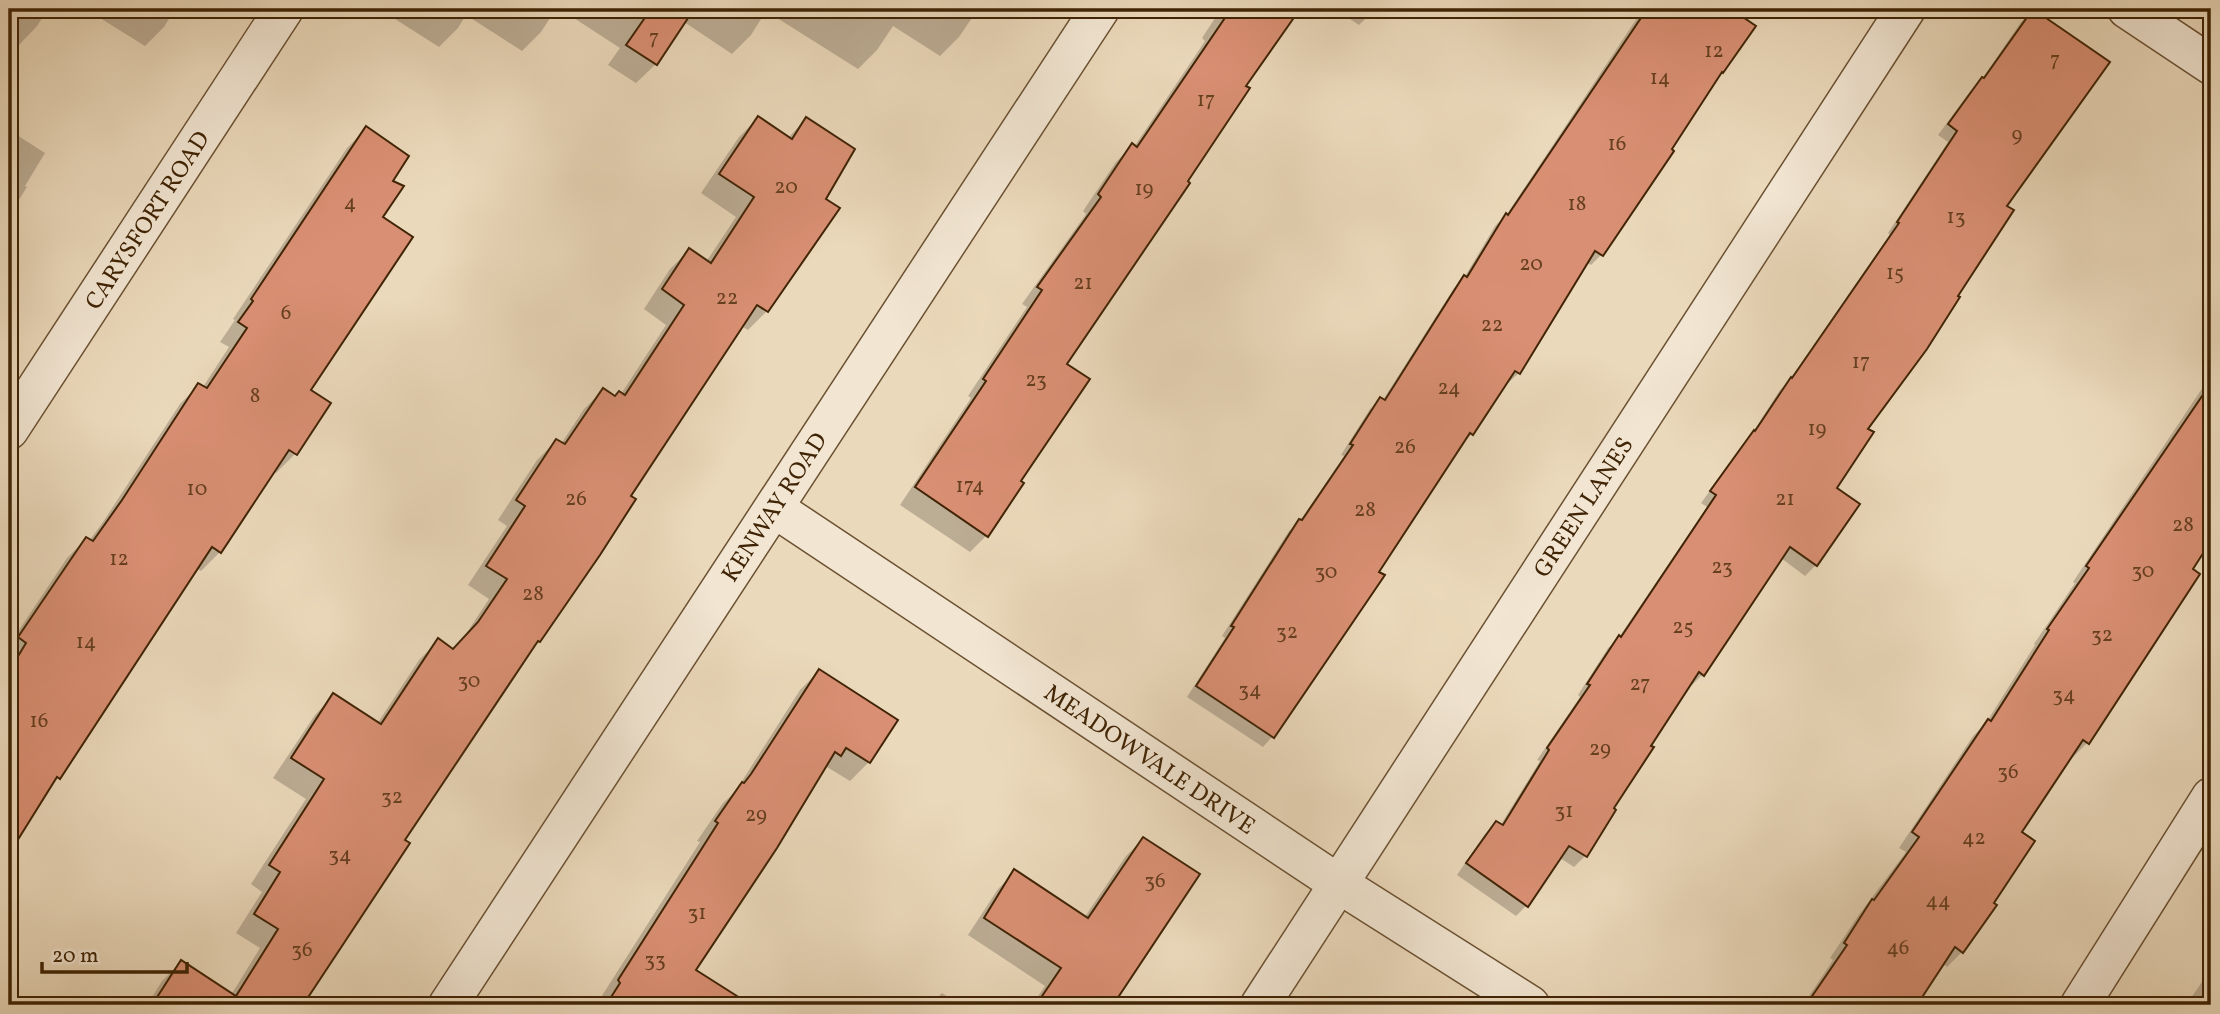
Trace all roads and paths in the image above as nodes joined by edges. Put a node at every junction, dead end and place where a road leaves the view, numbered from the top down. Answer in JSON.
{"nodes":[{"id":1,"x":284,"y":9,"type":"edge"},
{"id":2,"x":1100,"y":9,"type":"edge"},
{"id":3,"x":2127,"y":9,"type":"edge"},
{"id":4,"x":1901,"y":10,"type":"edge"},
{"id":5,"x":2211,"y":65,"type":"edge"},
{"id":6,"x":9,"y":430,"type":"edge"},
{"id":7,"x":774,"y":508,"type":"junction"},
{"id":8,"x":2211,"y":797,"type":"edge"},
{"id":9,"x":1339,"y":884,"type":"junction"},
{"id":10,"x":448,"y":1005,"type":"edge"},
{"id":11,"x":1260,"y":1005,"type":"edge"},
{"id":12,"x":1530,"y":1005,"type":"edge"},
{"id":13,"x":2080,"y":1005,"type":"edge"}],
"edges":[{"from":1,"to":6,"type":"street","name":"CARYSFORT ROAD"},
{"from":2,"to":7,"type":"street","name":"KENWAY ROAD"},
{"from":3,"to":5,"type":"street"},
{"from":4,"to":9,"type":"street","name":"GREEN LANES"},
{"from":7,"to":9,"type":"street","name":"MEADOWVALE DRIVE"},
{"from":7,"to":10,"type":"street","name":"KENWAY ROAD"},
{"from":8,"to":13,"type":"street"},
{"from":9,"to":11,"type":"street","name":"GREEN LANES"},
{"from":9,"to":12,"type":"street","name":"MEADOWVALE DRIVE"}]}
